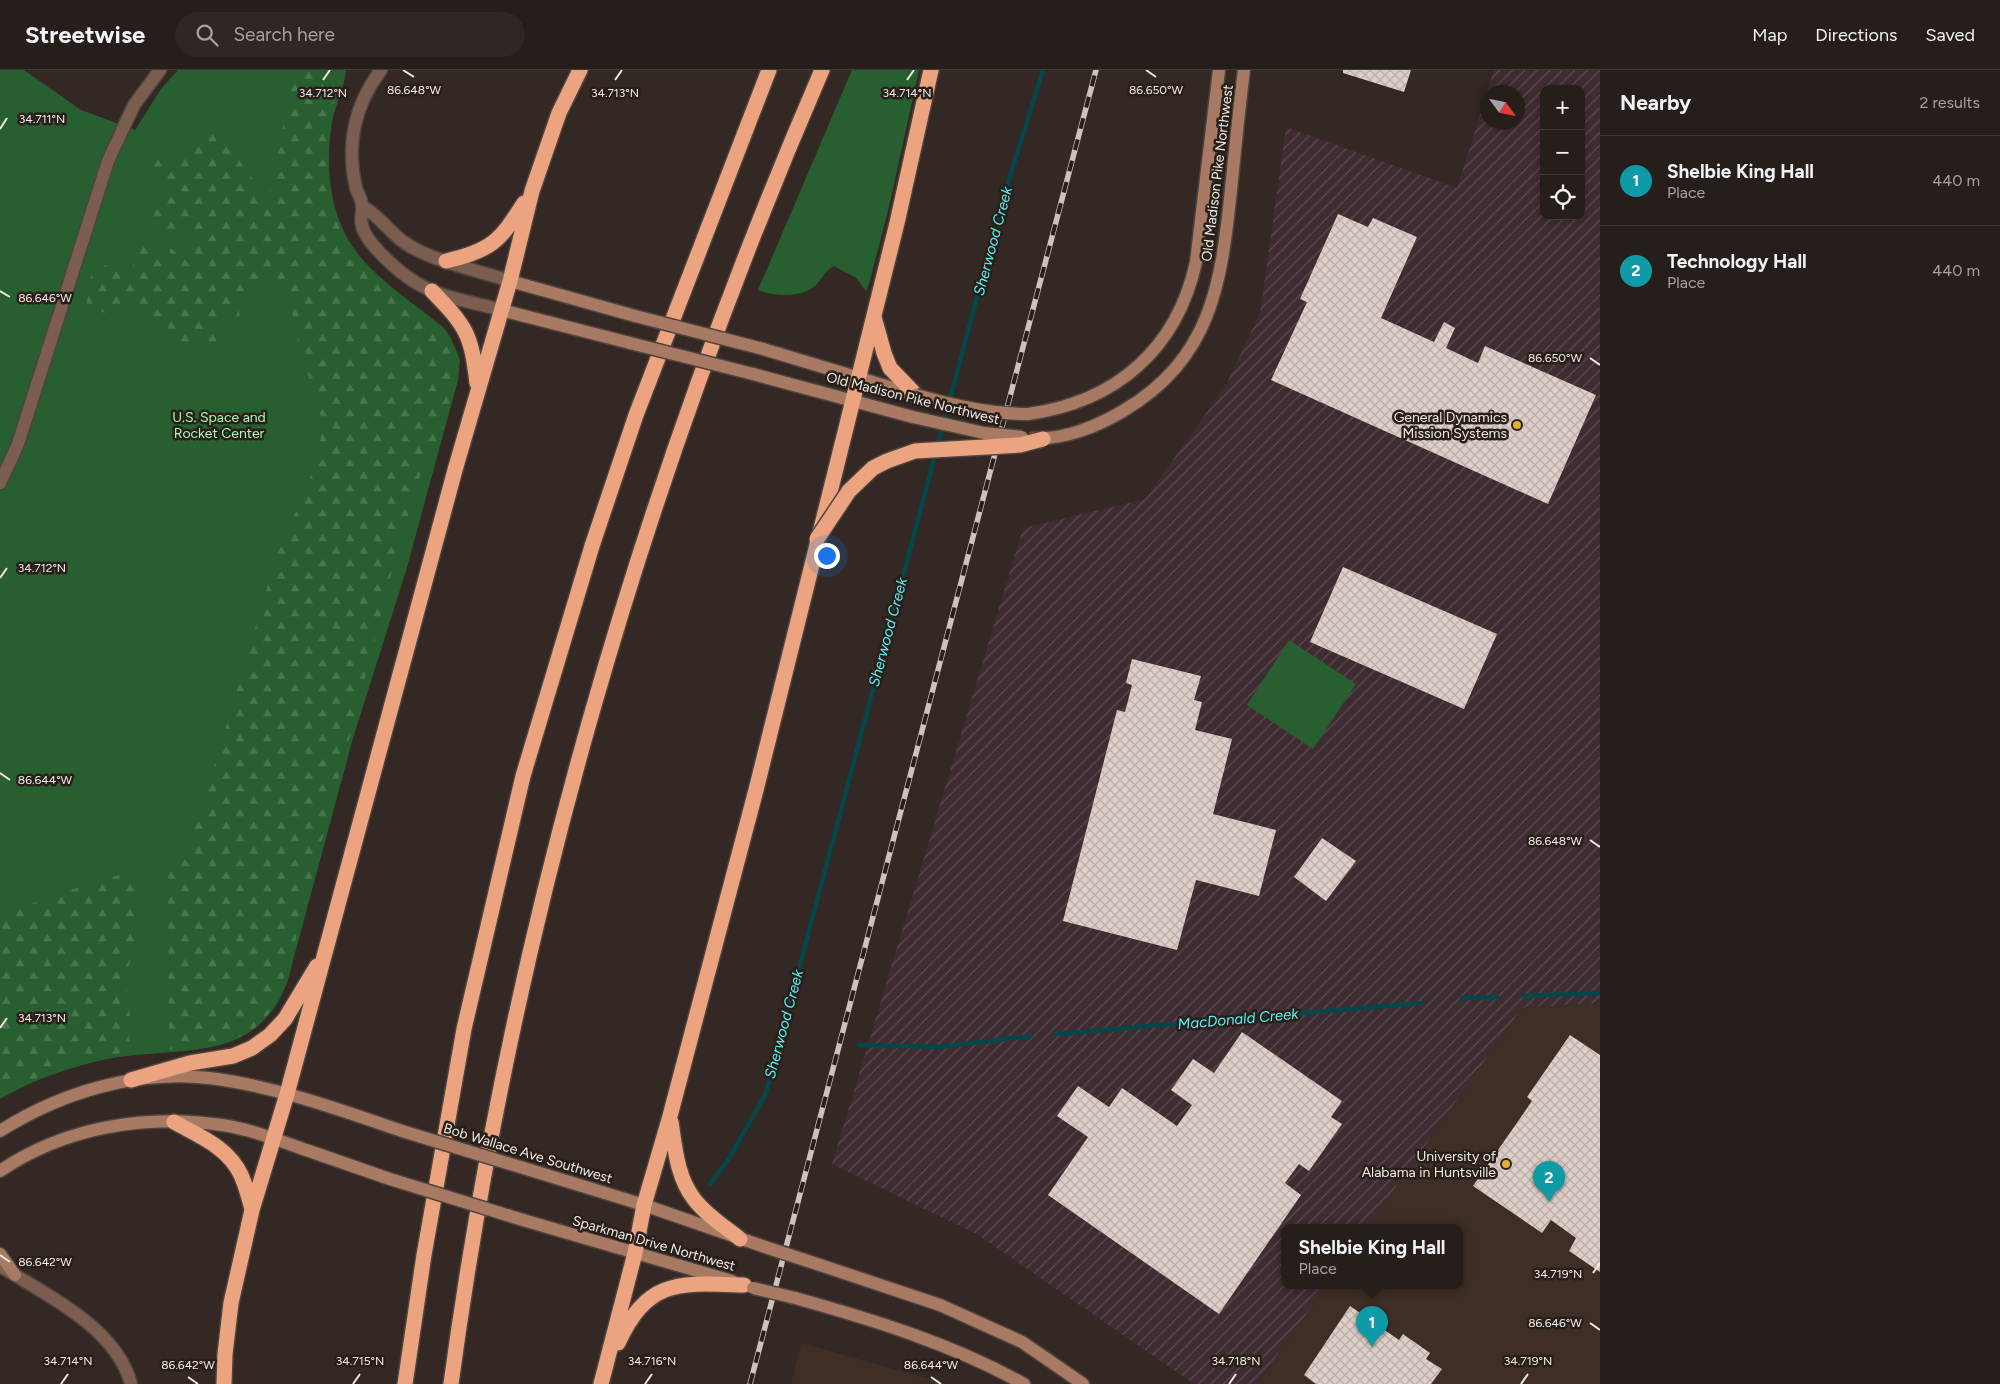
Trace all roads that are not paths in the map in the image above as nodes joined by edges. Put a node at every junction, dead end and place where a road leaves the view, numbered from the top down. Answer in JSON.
{"nodes":[{"id":1,"x":160,"y":70,"type":"edge"},
{"id":2,"x":381,"y":70,"type":"edge"},
{"id":3,"x":580,"y":70,"type":"edge"},
{"id":4,"x":769,"y":70,"type":"edge"},
{"id":5,"x":822,"y":70,"type":"edge"},
{"id":6,"x":930,"y":70,"type":"edge"},
{"id":7,"x":1219,"y":70,"type":"edge"},
{"id":8,"x":1244,"y":70,"type":"edge"},
{"id":9,"x":532,"y":191,"type":"junction"},
{"id":10,"x":362,"y":206,"type":"junction"},
{"id":11,"x":446,"y":261,"type":"junction"},
{"id":12,"x":510,"y":282,"type":"junction"},
{"id":13,"x":432,"y":291,"type":"junction"},
{"id":14,"x":502,"y":310,"type":"junction"},
{"id":15,"x":874,"y":316,"type":"junction"},
{"id":16,"x":858,"y":377,"type":"junction"},
{"id":17,"x":478,"y":392,"type":"junction"},
{"id":18,"x":916,"y":396,"type":"junction"},
{"id":19,"x":852,"y":400,"type":"junction"},
{"id":20,"x":1044,"y":439,"type":"junction"},
{"id":21,"x":0,"y":483,"type":"edge"},
{"id":22,"x":817,"y":539,"type":"junction"},
{"id":23,"x":327,"y":950,"type":"junction"},
{"id":24,"x":131,"y":1080,"type":"junction"},
{"id":25,"x":288,"y":1094,"type":"junction"},
{"id":26,"x":670,"y":1116,"type":"junction"},
{"id":27,"x":174,"y":1122,"type":"junction"},
{"id":28,"x":0,"y":1131,"type":"edge"},
{"id":29,"x":273,"y":1138,"type":"junction"},
{"id":30,"x":0,"y":1171,"type":"edge"},
{"id":31,"x":644,"y":1205,"type":"junction"},
{"id":32,"x":252,"y":1210,"type":"junction"},
{"id":33,"x":740,"y":1240,"type":"junction"},
{"id":34,"x":635,"y":1253,"type":"junction"},
{"id":35,"x":0,"y":1254,"type":"edge"},
{"id":36,"x":0,"y":1266,"type":"edge"},
{"id":37,"x":15,"y":1275,"type":"junction"},
{"id":38,"x":748,"y":1286,"type":"junction"},
{"id":39,"x":602,"y":1379,"type":"edge"},
{"id":40,"x":131,"y":1384,"type":"edge"},
{"id":41,"x":224,"y":1384,"type":"edge"},
{"id":42,"x":405,"y":1384,"type":"edge"},
{"id":43,"x":451,"y":1384,"type":"edge"},
{"id":44,"x":1024,"y":1384,"type":"edge"},
{"id":45,"x":1083,"y":1384,"type":"edge"}],
"edges":[{"from":1,"to":21,"type":"street"},
{"from":2,"to":10,"type":"street"},
{"from":3,"to":9,"type":"highway"},
{"from":4,"to":42,"type":"highway"},
{"from":5,"to":43,"type":"highway"},
{"from":6,"to":15,"type":"highway"},
{"from":7,"to":18,"type":"main road","name":"Old Madison Pike Northwest","bridge":true},
{"from":8,"to":20,"type":"main road","name":"Old Madison Pike Northwest"},
{"from":9,"to":11,"type":"highway"},
{"from":9,"to":12,"type":"highway"},
{"from":10,"to":11,"type":"street"},
{"from":10,"to":13,"type":"street"},
{"from":11,"to":12,"type":"street"},
{"from":12,"to":14,"type":"highway"},
{"from":12,"to":16,"type":"main road","name":"Old Madison Pike Northwest","bridge":true},
{"from":13,"to":14,"type":"street"},
{"from":13,"to":17,"type":"highway"},
{"from":14,"to":17,"type":"highway"},
{"from":14,"to":19,"type":"main road","name":"Old Madison Pike Northwest","bridge":true},
{"from":15,"to":16,"type":"highway"},
{"from":15,"to":18,"type":"highway"},
{"from":16,"to":18,"type":"main road","name":"Old Madison Pike Northwest"},
{"from":16,"to":19,"type":"highway"},
{"from":17,"to":23,"type":"highway"},
{"from":19,"to":20,"type":"main road","name":"Old Madison Pike Northwest","bridge":true},
{"from":19,"to":22,"type":"highway"},
{"from":20,"to":22,"type":"highway","bridge":true},
{"from":22,"to":26,"type":"highway"},
{"from":23,"to":24,"type":"highway"},
{"from":23,"to":25,"type":"highway"},
{"from":24,"to":25,"type":"main road","name":"Bob Wallace Ave Southwest"},
{"from":24,"to":28,"type":"main road","name":"Bob Wallace Ave Southwest"},
{"from":25,"to":29,"type":"highway"},
{"from":25,"to":31,"type":"main road","name":"Bob Wallace Ave Southwest","bridge":true},
{"from":26,"to":31,"type":"highway"},
{"from":26,"to":33,"type":"highway"},
{"from":27,"to":29,"type":"main road","name":"Sparkman Drive Northwest"},
{"from":27,"to":30,"type":"main road","name":"Sparkman Drive Northwest"},
{"from":27,"to":32,"type":"highway"},
{"from":29,"to":32,"type":"highway"},
{"from":29,"to":34,"type":"main road","name":"Sparkman Drive Northwest","bridge":true},
{"from":31,"to":33,"type":"main road","name":"Sparkman Drive Northwest"},
{"from":31,"to":34,"type":"highway"},
{"from":32,"to":41,"type":"highway"},
{"from":33,"to":45,"type":"main road","name":"Sparkman Drive Northwest","bridge":true},
{"from":34,"to":38,"type":"main road","name":"Sparkman Drive Northwest"},
{"from":34,"to":39,"type":"highway"},
{"from":35,"to":37,"type":"main road"},
{"from":36,"to":37,"type":"street"},
{"from":37,"to":40,"type":"street"},
{"from":38,"to":39,"type":"highway"},
{"from":38,"to":44,"type":"main road","name":"Sparkman Drive Northwest","bridge":true}]}
